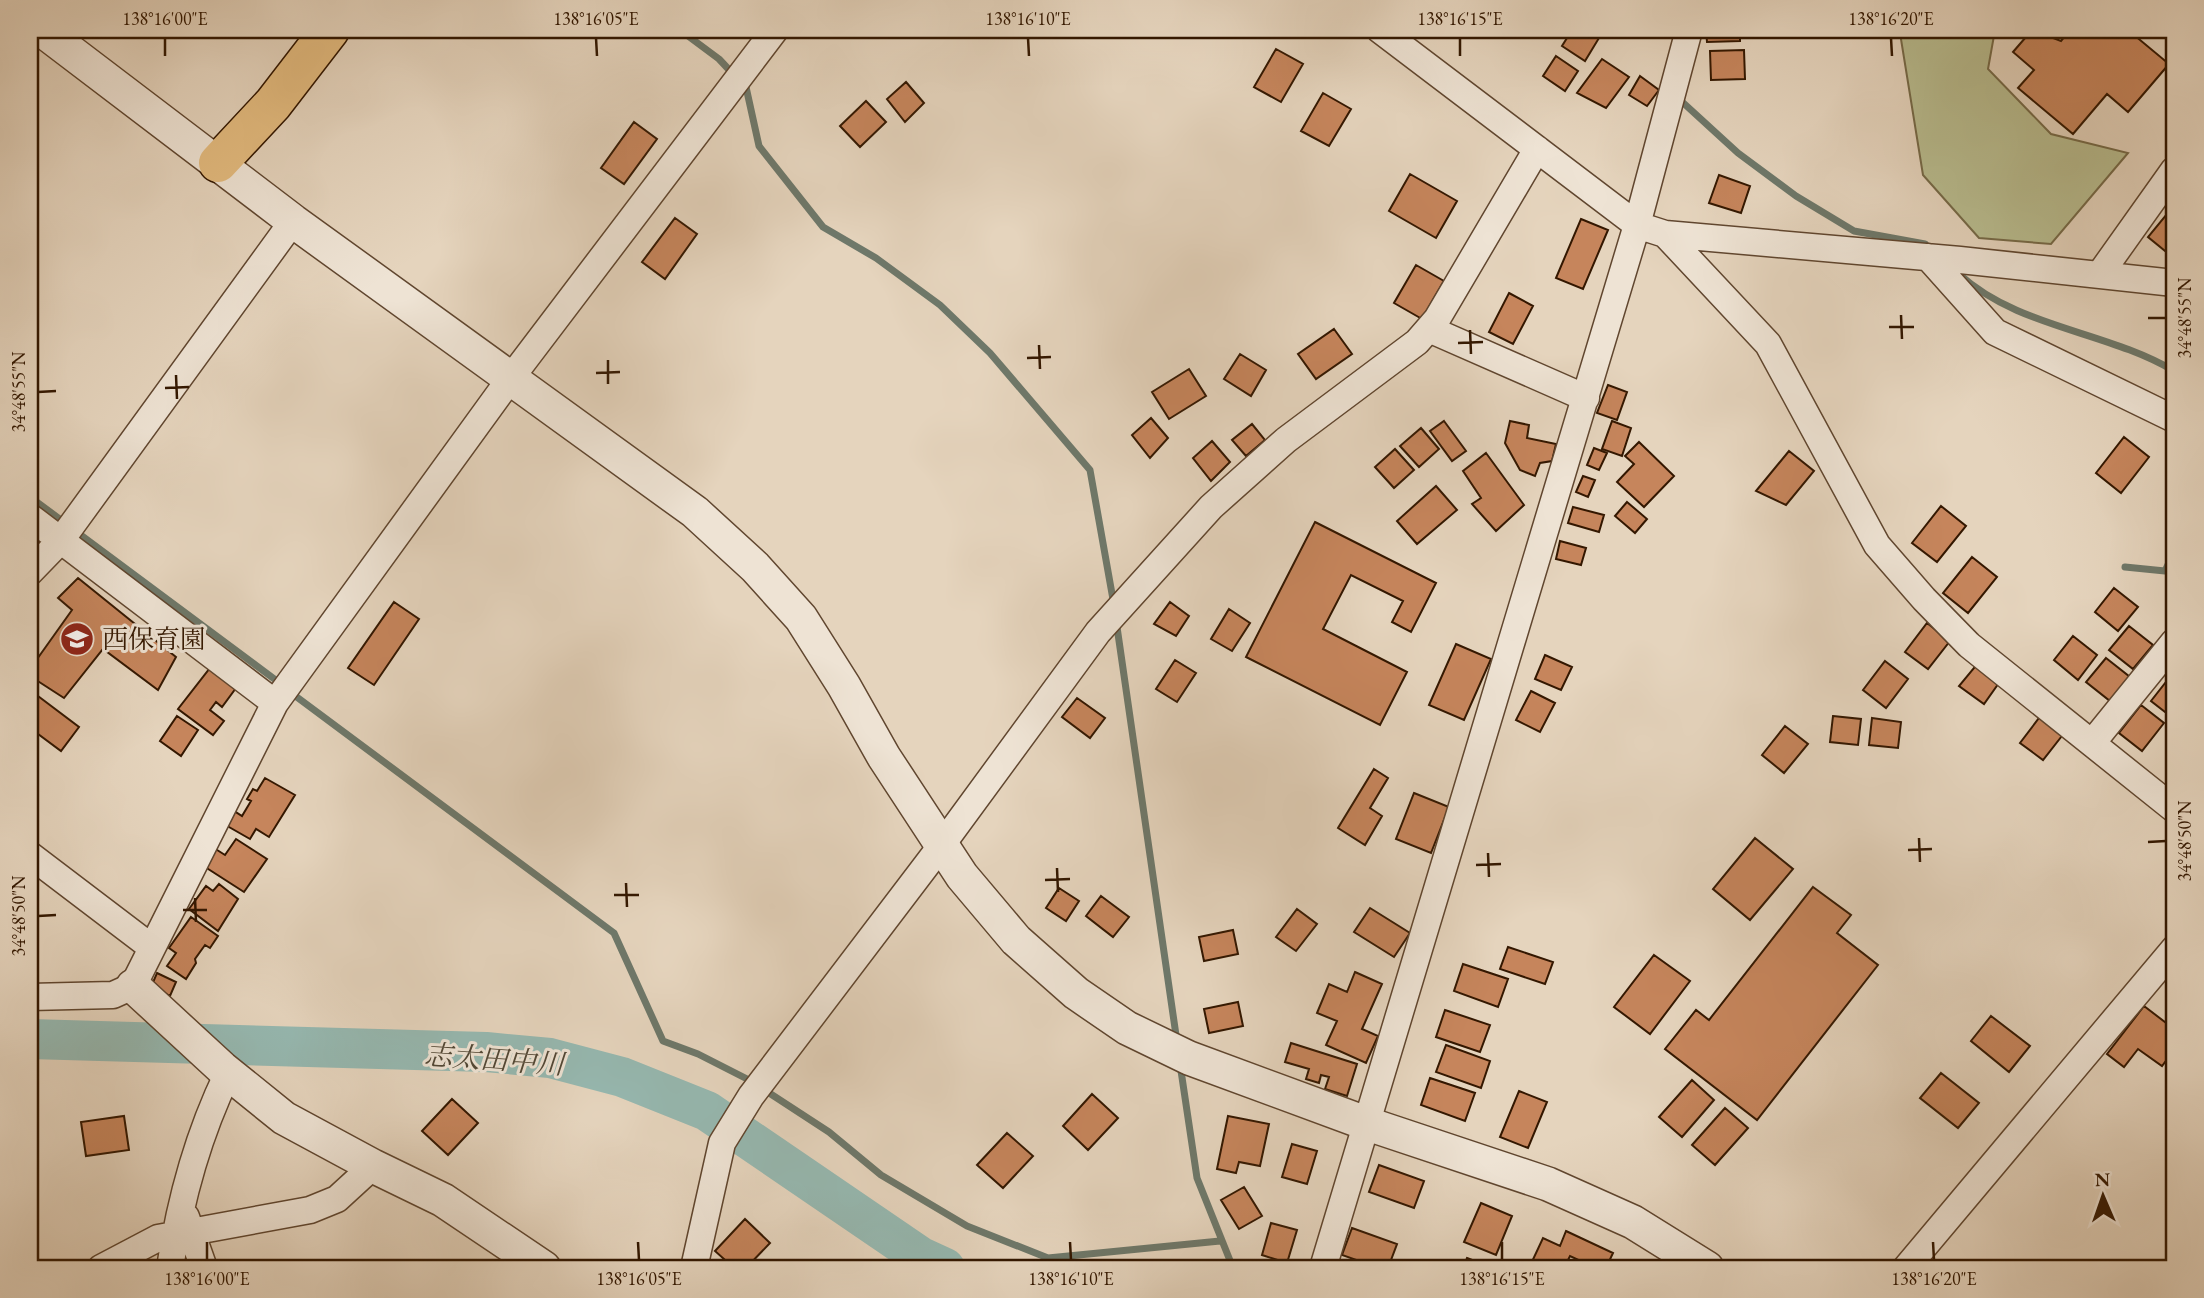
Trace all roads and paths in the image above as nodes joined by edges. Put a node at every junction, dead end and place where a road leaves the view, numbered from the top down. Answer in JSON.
{"nodes":[{"id":1,"x":42,"y":30,"type":"edge"},
{"id":2,"x":302,"y":30,"type":"edge"},
{"id":3,"x":330,"y":30,"type":"edge"},
{"id":4,"x":775,"y":30,"type":"edge"},
{"id":5,"x":1380,"y":30,"type":"edge"},
{"id":6,"x":1689,"y":30,"type":"edge"},
{"id":7,"x":1537,"y":149,"type":"junction"},
{"id":8,"x":218,"y":163,"type":"junction"},
{"id":9,"x":2174,"y":170,"type":"edge"},
{"id":10,"x":293,"y":221,"type":"junction"},
{"id":11,"x":1637,"y":225,"type":"junction"},
{"id":12,"x":1665,"y":234,"type":"junction"},
{"id":13,"x":1941,"y":259,"type":"junction"},
{"id":14,"x":2100,"y":274,"type":"junction"},
{"id":15,"x":2174,"y":283,"type":"edge"},
{"id":16,"x":1429,"y":329,"type":"junction"},
{"id":17,"x":510,"y":379,"type":"junction"},
{"id":18,"x":1586,"y":398,"type":"junction"},
{"id":19,"x":2174,"y":419,"type":"edge"},
{"id":20,"x":30,"y":517,"type":"edge"},
{"id":21,"x":61,"y":540,"type":"junction"},
{"id":22,"x":30,"y":572,"type":"edge"},
{"id":23,"x":2174,"y":642,"type":"edge"},
{"id":24,"x":275,"y":703,"type":"junction"},
{"id":25,"x":2092,"y":743,"type":"junction"},
{"id":26,"x":2174,"y":809,"type":"edge"},
{"id":27,"x":941,"y":846,"type":"junction"},
{"id":28,"x":30,"y":855,"type":"edge"},
{"id":29,"x":152,"y":947,"type":"junction"},
{"id":30,"x":2174,"y":948,"type":"edge"},
{"id":31,"x":133,"y":986,"type":"junction"},
{"id":32,"x":30,"y":997,"type":"edge"},
{"id":33,"x":225,"y":1070,"type":"junction"},
{"id":34,"x":1368,"y":1124,"type":"junction"},
{"id":35,"x":373,"y":1166,"type":"junction"},
{"id":36,"x":183,"y":1233,"type":"junction"},
{"id":37,"x":101,"y":1268,"type":"edge"},
{"id":38,"x":170,"y":1268,"type":"edge"},
{"id":39,"x":204,"y":1268,"type":"edge"},
{"id":40,"x":544,"y":1268,"type":"edge"},
{"id":41,"x":694,"y":1268,"type":"edge"},
{"id":42,"x":1323,"y":1268,"type":"edge"},
{"id":43,"x":1707,"y":1268,"type":"edge"},
{"id":44,"x":1906,"y":1268,"type":"edge"}],
"edges":[{"from":1,"to":8,"type":"street"},
{"from":2,"to":8,"type":"highway"},
{"from":3,"to":8,"type":"highway"},
{"from":4,"to":17,"type":"street"},
{"from":5,"to":7,"type":"street"},
{"from":6,"to":11,"type":"street"},
{"from":7,"to":11,"type":"street"},
{"from":7,"to":16,"type":"street"},
{"from":8,"to":10,"type":"street"},
{"from":9,"to":14,"type":"street"},
{"from":10,"to":17,"type":"street"},
{"from":10,"to":21,"type":"street"},
{"from":11,"to":12,"type":"street"},
{"from":11,"to":18,"type":"street"},
{"from":12,"to":13,"type":"street"},
{"from":12,"to":25,"type":"street"},
{"from":13,"to":14,"type":"street"},
{"from":13,"to":19,"type":"street"},
{"from":14,"to":15,"type":"street"},
{"from":16,"to":18,"type":"street"},
{"from":16,"to":27,"type":"street"},
{"from":17,"to":24,"type":"street"},
{"from":17,"to":27,"type":"street"},
{"from":18,"to":34,"type":"street"},
{"from":20,"to":21,"type":"street"},
{"from":21,"to":22,"type":"street"},
{"from":21,"to":24,"type":"street"},
{"from":23,"to":25,"type":"street"},
{"from":24,"to":29,"type":"street"},
{"from":25,"to":26,"type":"street"},
{"from":27,"to":34,"type":"street"},
{"from":27,"to":41,"type":"street"},
{"from":28,"to":29,"type":"street"},
{"from":29,"to":31,"type":"street"},
{"from":30,"to":44,"type":"street"},
{"from":31,"to":32,"type":"street"},
{"from":31,"to":33,"type":"street"},
{"from":33,"to":35,"type":"street"},
{"from":33,"to":36,"type":"street"},
{"from":34,"to":42,"type":"street"},
{"from":34,"to":43,"type":"street"},
{"from":35,"to":36,"type":"street"},
{"from":35,"to":40,"type":"street"},
{"from":36,"to":37,"type":"street"},
{"from":36,"to":38,"type":"street"},
{"from":36,"to":39,"type":"street"}]}
